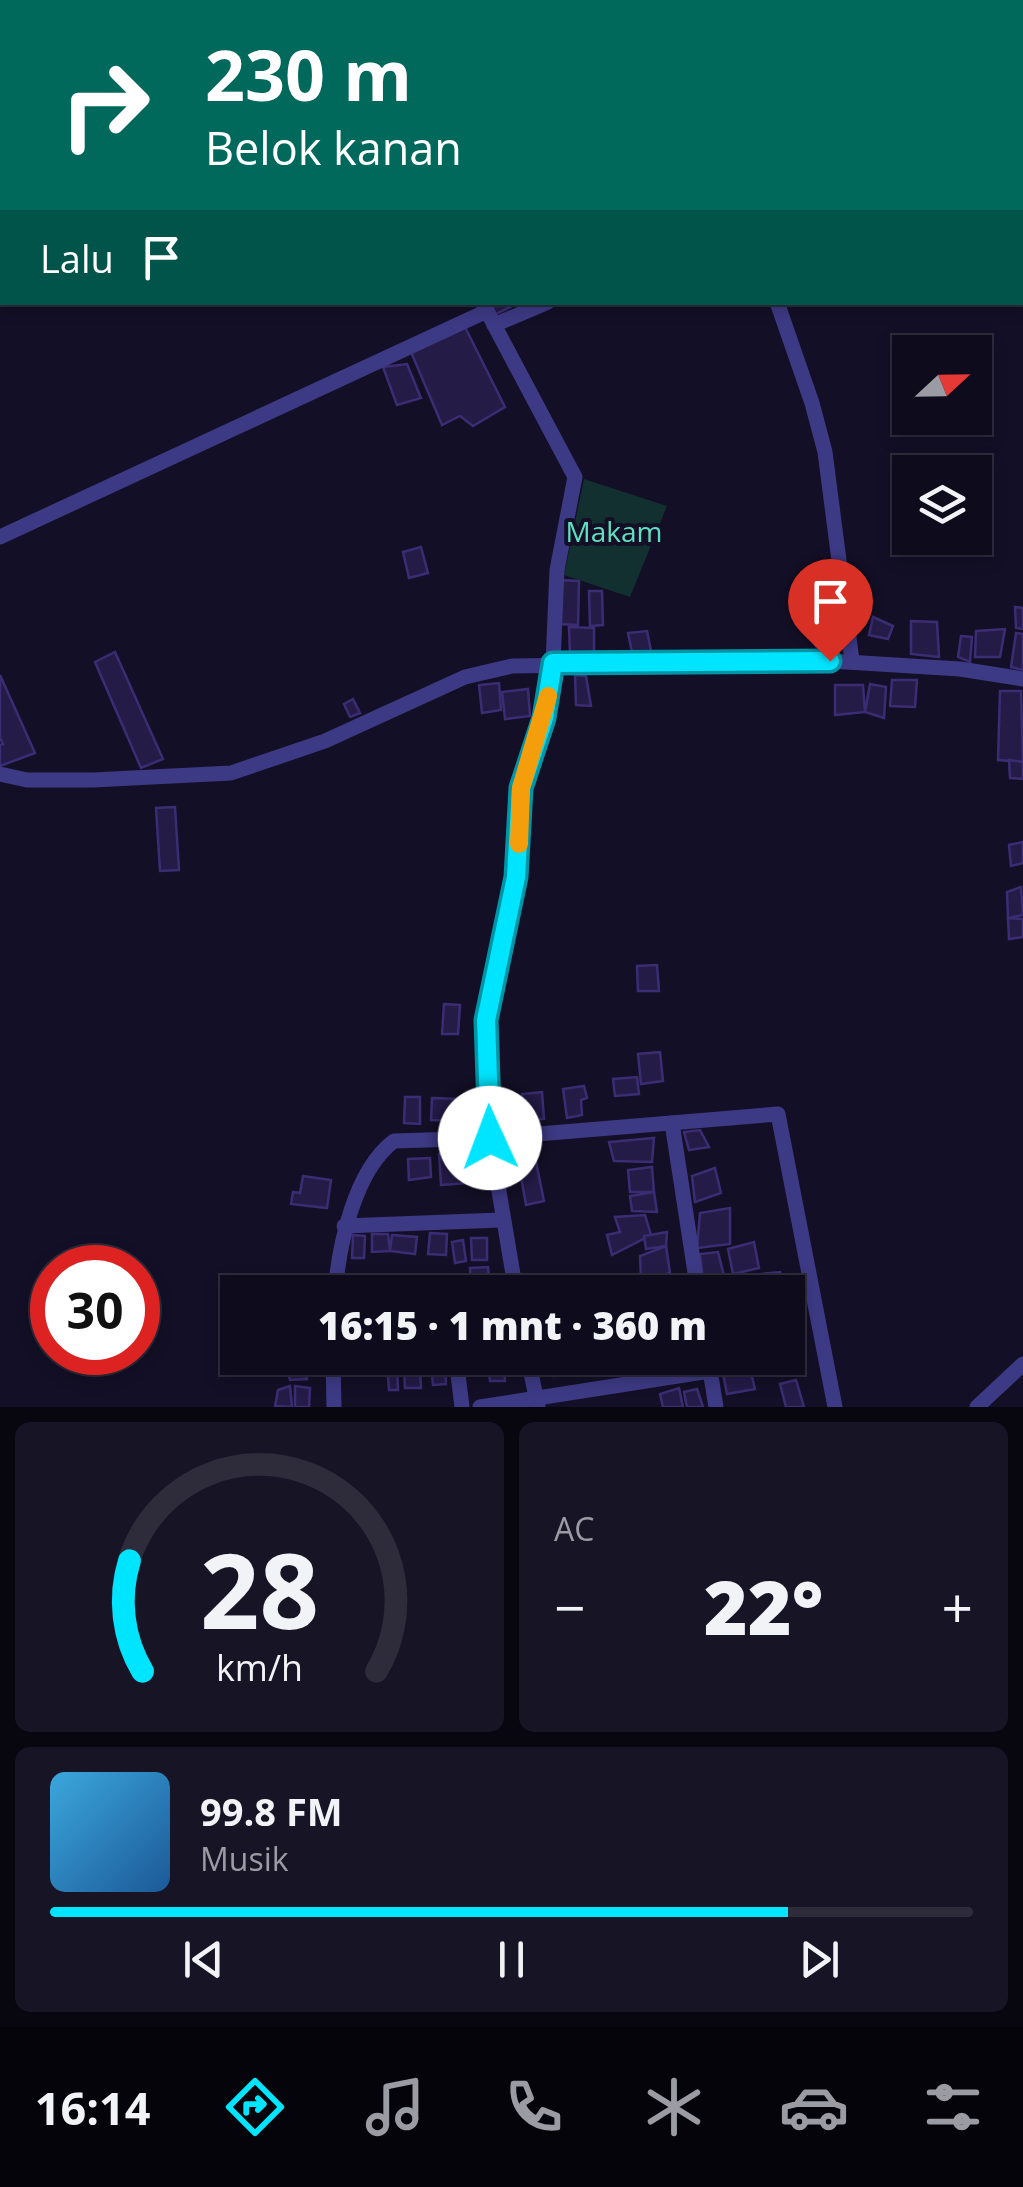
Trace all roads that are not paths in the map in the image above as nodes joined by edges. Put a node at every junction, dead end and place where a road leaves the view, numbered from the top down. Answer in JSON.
{"nodes":[{"id":1,"x":532,"y":305,"type":"edge"},
{"id":2,"x":778,"y":305,"type":"edge"},
{"id":3,"x":488,"y":313,"type":"edge"},
{"id":4,"x":0,"y":537,"type":"edge"},
{"id":5,"x":852,"y":662,"type":"junction"},
{"id":6,"x":553,"y":663,"type":"junction"},
{"id":7,"x":1023,"y":679,"type":"edge"},
{"id":8,"x":0,"y":774,"type":"edge"},
{"id":9,"x":672,"y":1123,"type":"junction"},
{"id":10,"x":490,"y":1138,"type":"junction"},
{"id":11,"x":502,"y":1220,"type":"junction"},
{"id":12,"x":344,"y":1226,"type":"junction"},
{"id":13,"x":337,"y":1275,"type":"edge"},
{"id":14,"x":513,"y":1275,"type":"edge"},
{"id":15,"x":695,"y":1275,"type":"edge"},
{"id":16,"x":1023,"y":1364,"type":"edge"},
{"id":17,"x":333,"y":1375,"type":"edge"},
{"id":18,"x":458,"y":1375,"type":"edge"},
{"id":19,"x":532,"y":1375,"type":"edge"},
{"id":20,"x":658,"y":1375,"type":"edge"},
{"id":21,"x":711,"y":1375,"type":"edge"},
{"id":22,"x":537,"y":1401,"type":"edge"},
{"id":23,"x":334,"y":1407,"type":"edge"},
{"id":24,"x":462,"y":1407,"type":"edge"},
{"id":25,"x":480,"y":1407,"type":"edge"},
{"id":26,"x":716,"y":1407,"type":"edge"},
{"id":27,"x":835,"y":1407,"type":"edge"},
{"id":28,"x":977,"y":1407,"type":"edge"}],
"edges":[{"from":1,"to":3,"type":"street"},
{"from":2,"to":5,"type":"street"},
{"from":3,"to":4,"type":"street"},
{"from":3,"to":6,"type":"street"},
{"from":5,"to":6,"type":"street"},
{"from":5,"to":7,"type":"street"},
{"from":6,"to":8,"type":"street"},
{"from":6,"to":10,"type":"street"},
{"from":9,"to":10,"type":"street"},
{"from":9,"to":15,"type":"street"},
{"from":9,"to":27,"type":"street"},
{"from":10,"to":11,"type":"street"},
{"from":10,"to":12,"type":"street"},
{"from":11,"to":12,"type":"street"},
{"from":11,"to":14,"type":"street"},
{"from":12,"to":13,"type":"street"},
{"from":16,"to":28,"type":"street"},
{"from":17,"to":23,"type":"street"},
{"from":18,"to":24,"type":"street"},
{"from":19,"to":22,"type":"street"},
{"from":20,"to":22,"type":"street"},
{"from":21,"to":26,"type":"street"},
{"from":22,"to":25,"type":"street"}]}
